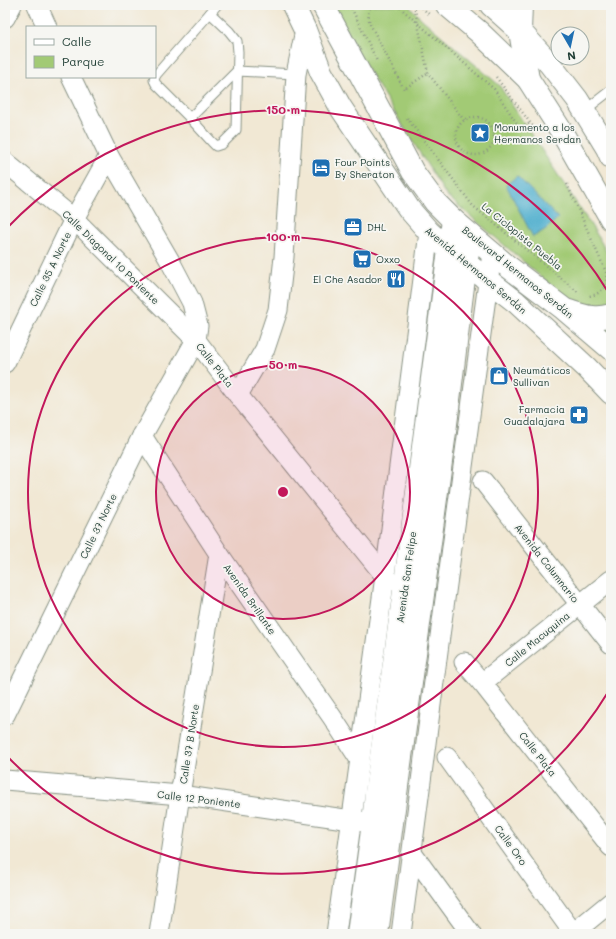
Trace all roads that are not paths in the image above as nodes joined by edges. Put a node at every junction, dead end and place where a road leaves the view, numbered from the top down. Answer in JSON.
{"nodes":[{"id":1,"x":12,"y":5,"type":"edge"},
{"id":2,"x":37,"y":5,"type":"edge"},
{"id":3,"x":217,"y":5,"type":"edge"},
{"id":4,"x":294,"y":5,"type":"edge"},
{"id":5,"x":491,"y":5,"type":"edge"},
{"id":6,"x":521,"y":5,"type":"edge"},
{"id":7,"x":324,"y":6,"type":"edge"},
{"id":8,"x":210,"y":13,"type":"junction"},
{"id":9,"x":441,"y":13,"type":"edge"},
{"id":10,"x":5,"y":18,"type":"edge"},
{"id":11,"x":47,"y":26,"type":"edge"},
{"id":12,"x":305,"y":30,"type":"junction"},
{"id":13,"x":520,"y":31,"type":"junction"},
{"id":14,"x":237,"y":71,"type":"junction"},
{"id":15,"x":296,"y":74,"type":"junction"},
{"id":16,"x":156,"y":75,"type":"edge"},
{"id":17,"x":71,"y":78,"type":"edge"},
{"id":18,"x":154,"y":78,"type":"edge"},
{"id":19,"x":528,"y":79,"type":"junction"},
{"id":20,"x":611,"y":90,"type":"edge"},
{"id":21,"x":584,"y":111,"type":"junction"},
{"id":22,"x":190,"y":118,"type":"junction"},
{"id":23,"x":109,"y":156,"type":"junction"},
{"id":24,"x":611,"y":157,"type":"edge"},
{"id":25,"x":5,"y":162,"type":"edge"},
{"id":26,"x":74,"y":218,"type":"junction"},
{"id":27,"x":611,"y":219,"type":"edge"},
{"id":28,"x":453,"y":220,"type":"junction"},
{"id":29,"x":429,"y":232,"type":"junction"},
{"id":30,"x":472,"y":236,"type":"junction"},
{"id":31,"x":492,"y":253,"type":"junction"},
{"id":32,"x":457,"y":256,"type":"junction"},
{"id":33,"x":489,"y":280,"type":"junction"},
{"id":34,"x":564,"y":309,"type":"junction"},
{"id":35,"x":611,"y":315,"type":"edge"},
{"id":36,"x":196,"y":340,"type":"junction"},
{"id":37,"x":611,"y":349,"type":"edge"},
{"id":38,"x":5,"y":363,"type":"edge"},
{"id":39,"x":611,"y":393,"type":"edge"},
{"id":40,"x":238,"y":395,"type":"junction"},
{"id":41,"x":142,"y":436,"type":"junction"},
{"id":42,"x":483,"y":482,"type":"dead end"},
{"id":43,"x":219,"y":554,"type":"junction"},
{"id":44,"x":385,"y":576,"type":"junction"},
{"id":45,"x":611,"y":580,"type":"edge"},
{"id":46,"x":403,"y":598,"type":"junction"},
{"id":47,"x":580,"y":604,"type":"junction"},
{"id":48,"x":420,"y":619,"type":"junction"},
{"id":49,"x":611,"y":644,"type":"edge"},
{"id":50,"x":464,"y":662,"type":"dead end"},
{"id":51,"x":482,"y":683,"type":"junction"},
{"id":52,"x":5,"y":715,"type":"edge"},
{"id":53,"x":447,"y":756,"type":"dead end"},
{"id":54,"x":360,"y":760,"type":"junction"},
{"id":55,"x":5,"y":780,"type":"edge"},
{"id":56,"x":180,"y":795,"type":"junction"},
{"id":57,"x":352,"y":820,"type":"junction"},
{"id":58,"x":383,"y":824,"type":"junction"},
{"id":59,"x":611,"y":847,"type":"edge"},
{"id":60,"x":412,"y":853,"type":"junction"},
{"id":61,"x":611,"y":902,"type":"edge"},
{"id":62,"x":159,"y":934,"type":"edge"},
{"id":63,"x":336,"y":934,"type":"edge"},
{"id":64,"x":358,"y":934,"type":"edge"},
{"id":65,"x":377,"y":934,"type":"edge"},
{"id":66,"x":401,"y":934,"type":"edge"},
{"id":67,"x":471,"y":934,"type":"edge"},
{"id":68,"x":573,"y":934,"type":"edge"}],
"edges":[{"from":1,"to":10,"type":"street"},
{"from":2,"to":11,"type":"street"},
{"from":3,"to":8,"type":"lane"},
{"from":4,"to":12,"type":"main road","name":"Avenida Hermanos Serdán"},
{"from":5,"to":13,"type":"main road"},
{"from":6,"to":13,"type":"main road"},
{"from":7,"to":12,"type":"main road"},
{"from":7,"to":28,"type":"main road","name":"Boulevard Hermanos Serdán"},
{"from":8,"to":14,"type":"lane"},
{"from":8,"to":16,"type":"lane"},
{"from":9,"to":19,"type":"main road"},
{"from":12,"to":15,"type":"street"},
{"from":12,"to":29,"type":"main road","name":"Avenida Hermanos Serdán"},
{"from":13,"to":19,"type":"main road"},
{"from":13,"to":21,"type":"main road"},
{"from":14,"to":15,"type":"lane"},
{"from":14,"to":22,"type":"lane"},
{"from":14,"to":22,"type":"lane"},
{"from":15,"to":40,"type":"street"},
{"from":17,"to":23,"type":"street","name":"Calle Plata"},
{"from":18,"to":22,"type":"lane"},
{"from":19,"to":27,"type":"main road"},
{"from":20,"to":21,"type":"lane"},
{"from":21,"to":24,"type":"main road"},
{"from":23,"to":26,"type":"street","name":"Calle 35 A Norte"},
{"from":23,"to":36,"type":"street","name":"Calle Plata"},
{"from":25,"to":26,"type":"street","name":"Calle Diagonal 10 Poniente"},
{"from":26,"to":36,"type":"street","name":"Calle Diagonal 10 Poniente"},
{"from":26,"to":38,"type":"street","name":"Calle 35 A Norte"},
{"from":28,"to":30,"type":"main road","name":"Boulevard Hermanos Serdán"},
{"from":28,"to":32,"type":"main road","name":"Avenida San Felipe"},
{"from":29,"to":32,"type":"main road","name":"Avenida Hermanos Serdán"},
{"from":29,"to":44,"type":"street","name":"Avenida San Felipe"},
{"from":30,"to":31,"type":"main road","name":"Boulevard Hermanos Serdán"},
{"from":30,"to":32,"type":"main road","name":"Avenida San Felipe"},
{"from":31,"to":33,"type":"street"},
{"from":31,"to":34,"type":"main road","name":"Boulevard Hermanos Serdán"},
{"from":32,"to":33,"type":"main road","name":"Avenida Hermanos Serdán"},
{"from":32,"to":46,"type":"main road","name":"Avenida San Felipe"},
{"from":32,"to":48,"type":"main road","name":"Avenida San Felipe"},
{"from":33,"to":39,"type":"main road","name":"Avenida Hermanos Serdán"},
{"from":33,"to":60,"type":"street"},
{"from":34,"to":35,"type":"main road"},
{"from":34,"to":37,"type":"main road","name":"Boulevard Hermanos Serdán"},
{"from":36,"to":40,"type":"street","name":"Calle Plata"},
{"from":36,"to":41,"type":"street","name":"Calle 37 Norte"},
{"from":40,"to":44,"type":"street","name":"Calle Plata"},
{"from":41,"to":43,"type":"street","name":"Avenida Brillante"},
{"from":41,"to":52,"type":"street","name":"Calle 37 Norte"},
{"from":42,"to":47,"type":"street","name":"Avenida Columnario"},
{"from":43,"to":54,"type":"street","name":"Avenida Brillante"},
{"from":43,"to":56,"type":"street","name":"Calle 37 B Norte"},
{"from":44,"to":46,"type":"street","name":"Calle Plata"},
{"from":44,"to":54,"type":"street","name":"Avenida San Felipe"},
{"from":45,"to":47,"type":"street","name":"Calle Macuquina"},
{"from":46,"to":48,"type":"street","name":"Calle Plata"},
{"from":46,"to":58,"type":"main road","name":"Avenida San Felipe"},
{"from":47,"to":49,"type":"street","name":"Avenida Columnario"},
{"from":47,"to":51,"type":"street","name":"Calle Macuquina"},
{"from":48,"to":58,"type":"main road","name":"Avenida San Felipe"},
{"from":50,"to":51,"type":"street","name":"Calle Plata"},
{"from":51,"to":59,"type":"street","name":"Calle Plata"},
{"from":53,"to":68,"type":"street","name":"Calle Oro"},
{"from":54,"to":57,"type":"street","name":"Avenida San Felipe"},
{"from":55,"to":56,"type":"street","name":"Calle 12 Poniente"},
{"from":56,"to":57,"type":"street","name":"Calle 12 Poniente"},
{"from":56,"to":62,"type":"street","name":"Calle 37 B Norte"},
{"from":57,"to":58,"type":"street","name":"Calle 12 Poniente"},
{"from":57,"to":63,"type":"street","name":"Avenida San Felipe"},
{"from":58,"to":64,"type":"main road","name":"Avenida San Felipe"},
{"from":58,"to":65,"type":"main road","name":"Avenida San Felipe"},
{"from":60,"to":66,"type":"street"},
{"from":60,"to":67,"type":"street"},
{"from":61,"to":68,"type":"street"}]}
